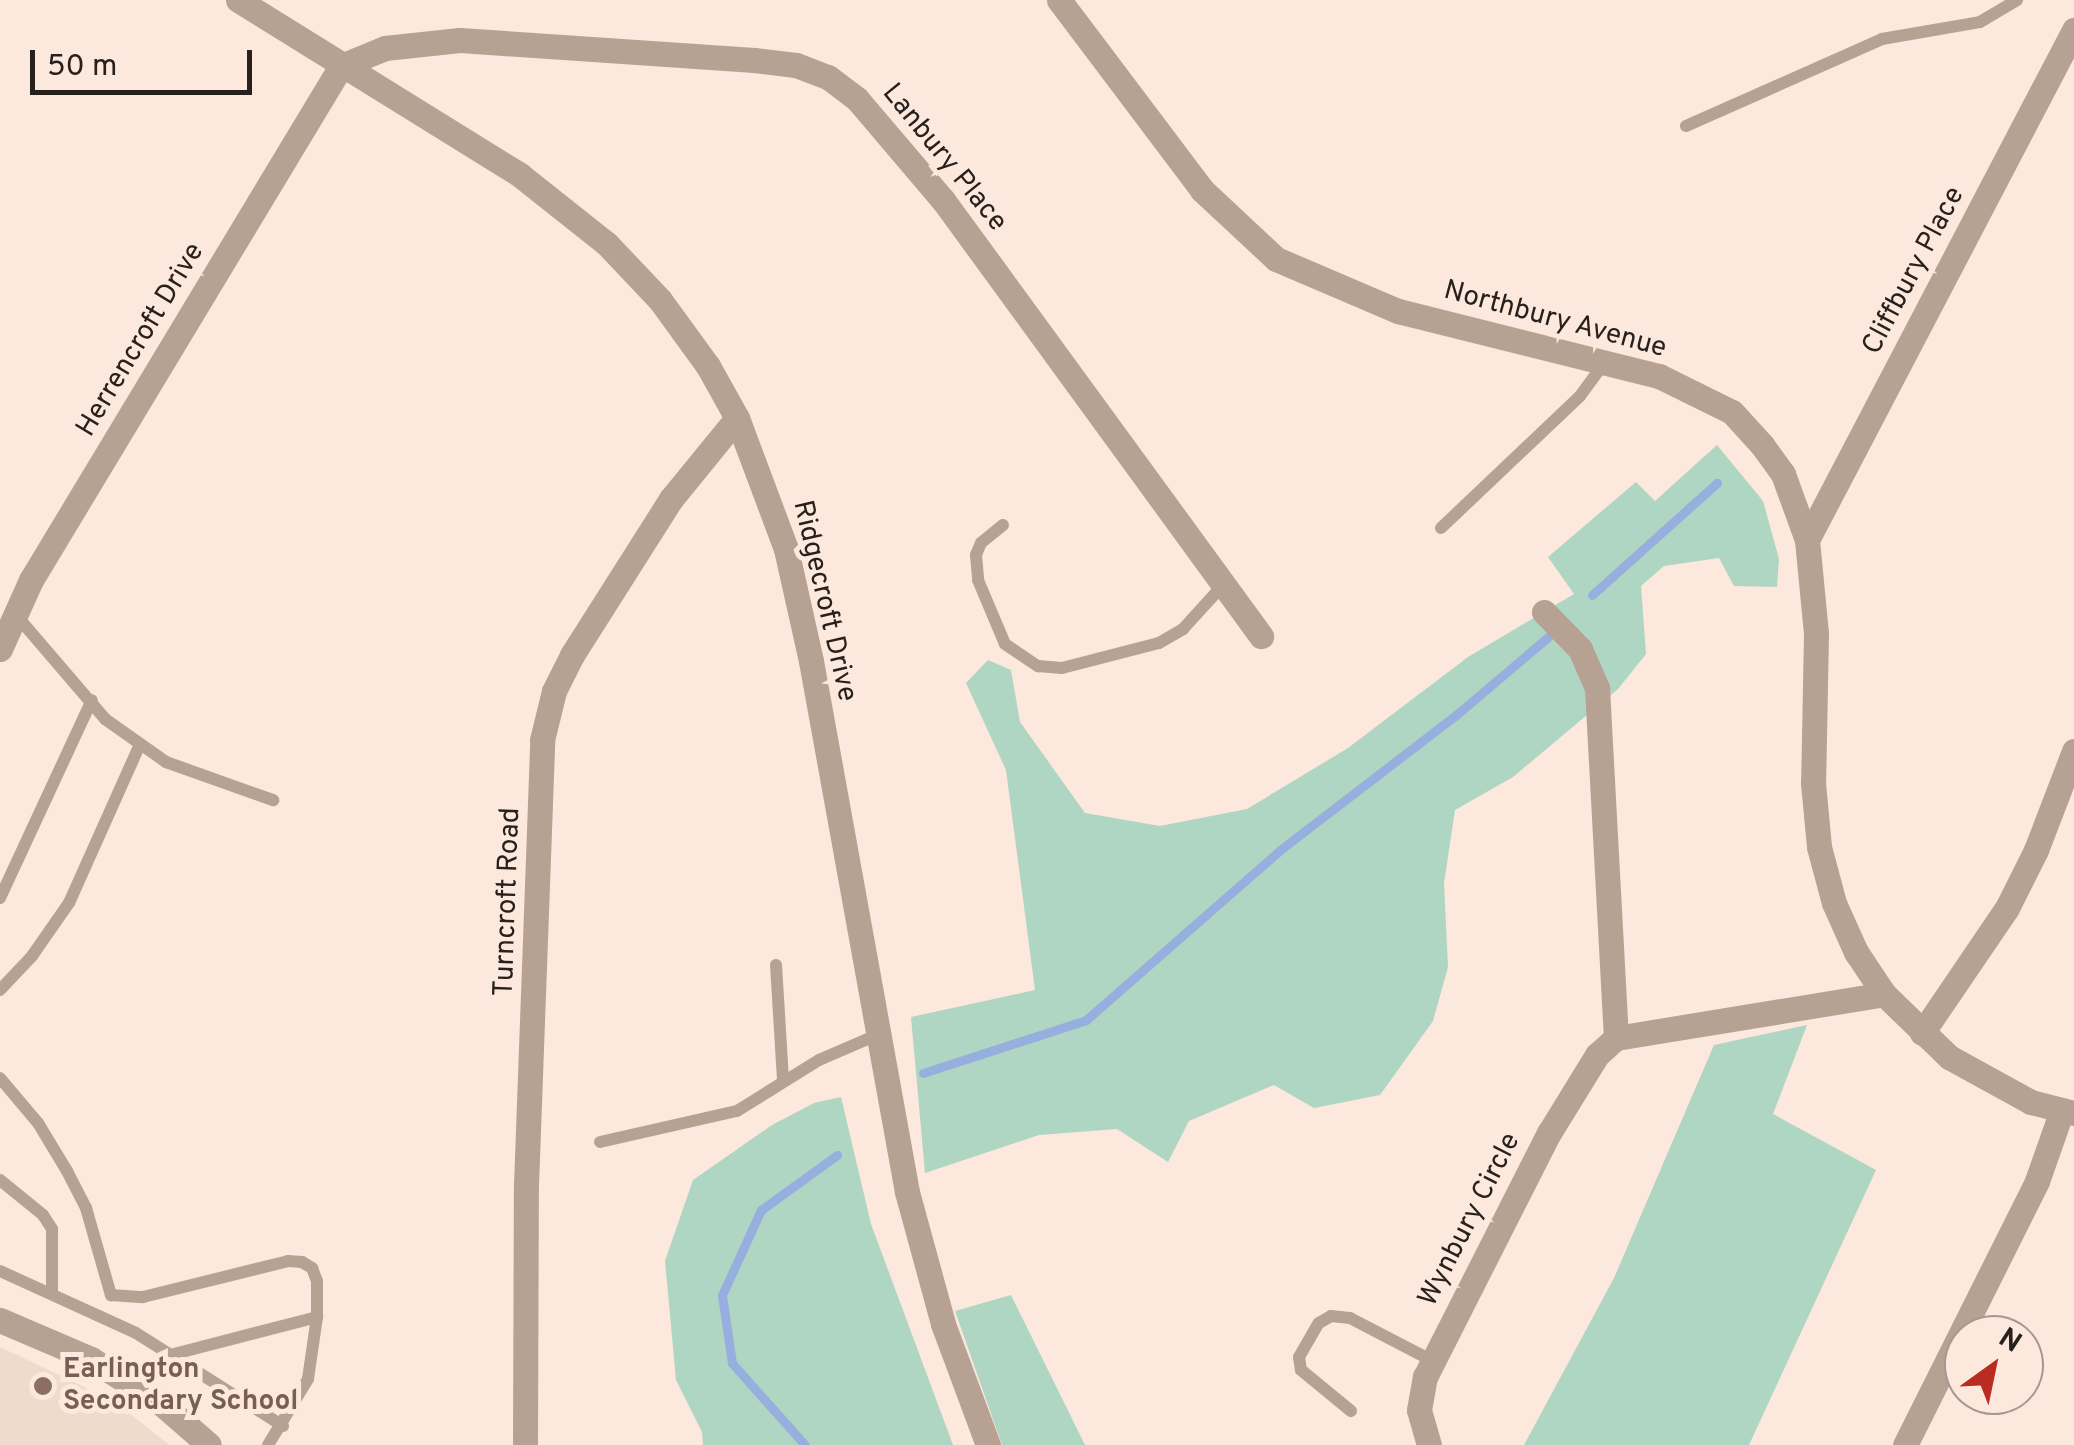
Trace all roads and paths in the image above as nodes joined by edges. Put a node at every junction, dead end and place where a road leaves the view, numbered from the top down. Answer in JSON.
{"nodes":[{"id":1,"x":1059,"y":0,"type":"edge"},
{"id":2,"x":2016,"y":0,"type":"edge"},
{"id":3,"x":244,"y":2,"type":"edge"},
{"id":4,"x":2074,"y":30,"type":"edge"},
{"id":5,"x":341,"y":66,"type":"junction"},
{"id":6,"x":1686,"y":126,"type":"dead end"},
{"id":7,"x":1607,"y":360,"type":"junction"},
{"id":8,"x":738,"y":418,"type":"junction"},
{"id":9,"x":1003,"y":525,"type":"dead end"},
{"id":10,"x":1441,"y":528,"type":"dead end"},
{"id":11,"x":1807,"y":540,"type":"junction"},
{"id":12,"x":1224,"y":584,"type":"junction"},
{"id":13,"x":1544,"y":612,"type":"dead end"},
{"id":14,"x":16,"y":615,"type":"junction"},
{"id":15,"x":1261,"y":636,"type":"dead end"},
{"id":16,"x":0,"y":648,"type":"edge"},
{"id":17,"x":92,"y":700,"type":"junction"},
{"id":18,"x":140,"y":744,"type":"junction"},
{"id":19,"x":2074,"y":751,"type":"edge"},
{"id":20,"x":273,"y":800,"type":"dead end"},
{"id":21,"x":0,"y":898,"type":"edge"},
{"id":22,"x":776,"y":965,"type":"dead end"},
{"id":23,"x":0,"y":990,"type":"edge"},
{"id":24,"x":1884,"y":994,"type":"junction"},
{"id":25,"x":1922,"y":1032,"type":"junction"},
{"id":26,"x":876,"y":1035,"type":"junction"},
{"id":27,"x":1616,"y":1038,"type":"junction"},
{"id":28,"x":0,"y":1078,"type":"edge"},
{"id":29,"x":783,"y":1081,"type":"junction"},
{"id":30,"x":2068,"y":1111,"type":"edge"},
{"id":31,"x":600,"y":1142,"type":"dead end"},
{"id":32,"x":0,"y":1180,"type":"edge"},
{"id":33,"x":0,"y":1270,"type":"edge"},
{"id":34,"x":52,"y":1293,"type":"junction"},
{"id":35,"x":111,"y":1295,"type":"junction"},
{"id":36,"x":100,"y":1314,"type":"junction"},
{"id":37,"x":318,"y":1317,"type":"junction"},
{"id":38,"x":0,"y":1320,"type":"edge"},
{"id":39,"x":174,"y":1354,"type":"junction"},
{"id":40,"x":1433,"y":1361,"type":"junction"},
{"id":41,"x":1352,"y":1410,"type":"dead end"},
{"id":42,"x":283,"y":1426,"type":"junction"},
{"id":43,"x":210,"y":1445,"type":"edge"},
{"id":44,"x":268,"y":1445,"type":"edge"},
{"id":45,"x":525,"y":1445,"type":"edge"},
{"id":46,"x":988,"y":1445,"type":"edge"},
{"id":47,"x":1428,"y":1445,"type":"edge"},
{"id":48,"x":1904,"y":1445,"type":"edge"}],
"edges":[{"from":1,"to":7,"type":"street","name":"Northbury Avenue"},
{"from":2,"to":6,"type":"lane"},
{"from":3,"to":5,"type":"street","name":"Ridgecroft Drive"},
{"from":4,"to":11,"type":"street","name":"Cliffbury Place"},
{"from":5,"to":8,"type":"street","name":"Ridgecroft Drive"},
{"from":5,"to":12,"type":"street","name":"Lanbury Place"},
{"from":5,"to":14,"type":"street","name":"Herrencroft Drive"},
{"from":7,"to":10,"type":"lane"},
{"from":7,"to":11,"type":"street","name":"Northbury Avenue"},
{"from":8,"to":26,"type":"street","name":"Ridgecroft Drive"},
{"from":8,"to":45,"type":"street","name":"Turncroft Road"},
{"from":9,"to":12,"type":"lane"},
{"from":11,"to":24,"type":"street","name":"Northbury Avenue"},
{"from":12,"to":15,"type":"street","name":"Lanbury Place"},
{"from":13,"to":27,"type":"street"},
{"from":14,"to":16,"type":"street","name":"Herrencroft Drive"},
{"from":14,"to":17,"type":"lane"},
{"from":17,"to":18,"type":"lane"},
{"from":17,"to":21,"type":"lane"},
{"from":18,"to":20,"type":"lane"},
{"from":18,"to":23,"type":"lane"},
{"from":19,"to":25,"type":"street"},
{"from":22,"to":29,"type":"lane"},
{"from":24,"to":25,"type":"street","name":"Northbury Avenue"},
{"from":24,"to":27,"type":"street"},
{"from":25,"to":30,"type":"street","name":"Northbury Avenue"},
{"from":26,"to":29,"type":"lane"},
{"from":26,"to":46,"type":"street","name":"Ridgecroft Drive"},
{"from":27,"to":40,"type":"street","name":"Wynbury Circle"},
{"from":28,"to":35,"type":"lane"},
{"from":29,"to":31,"type":"lane"},
{"from":30,"to":48,"type":"street"},
{"from":32,"to":34,"type":"lane"},
{"from":33,"to":34,"type":"lane"},
{"from":34,"to":36,"type":"lane"},
{"from":35,"to":36,"type":"lane"},
{"from":35,"to":37,"type":"lane"},
{"from":36,"to":39,"type":"lane"},
{"from":37,"to":39,"type":"lane"},
{"from":37,"to":42,"type":"lane"},
{"from":38,"to":43,"type":"street"},
{"from":39,"to":42,"type":"lane"},
{"from":40,"to":41,"type":"lane"},
{"from":40,"to":47,"type":"street","name":"Wynbury Circle"},
{"from":42,"to":44,"type":"lane"}]}
